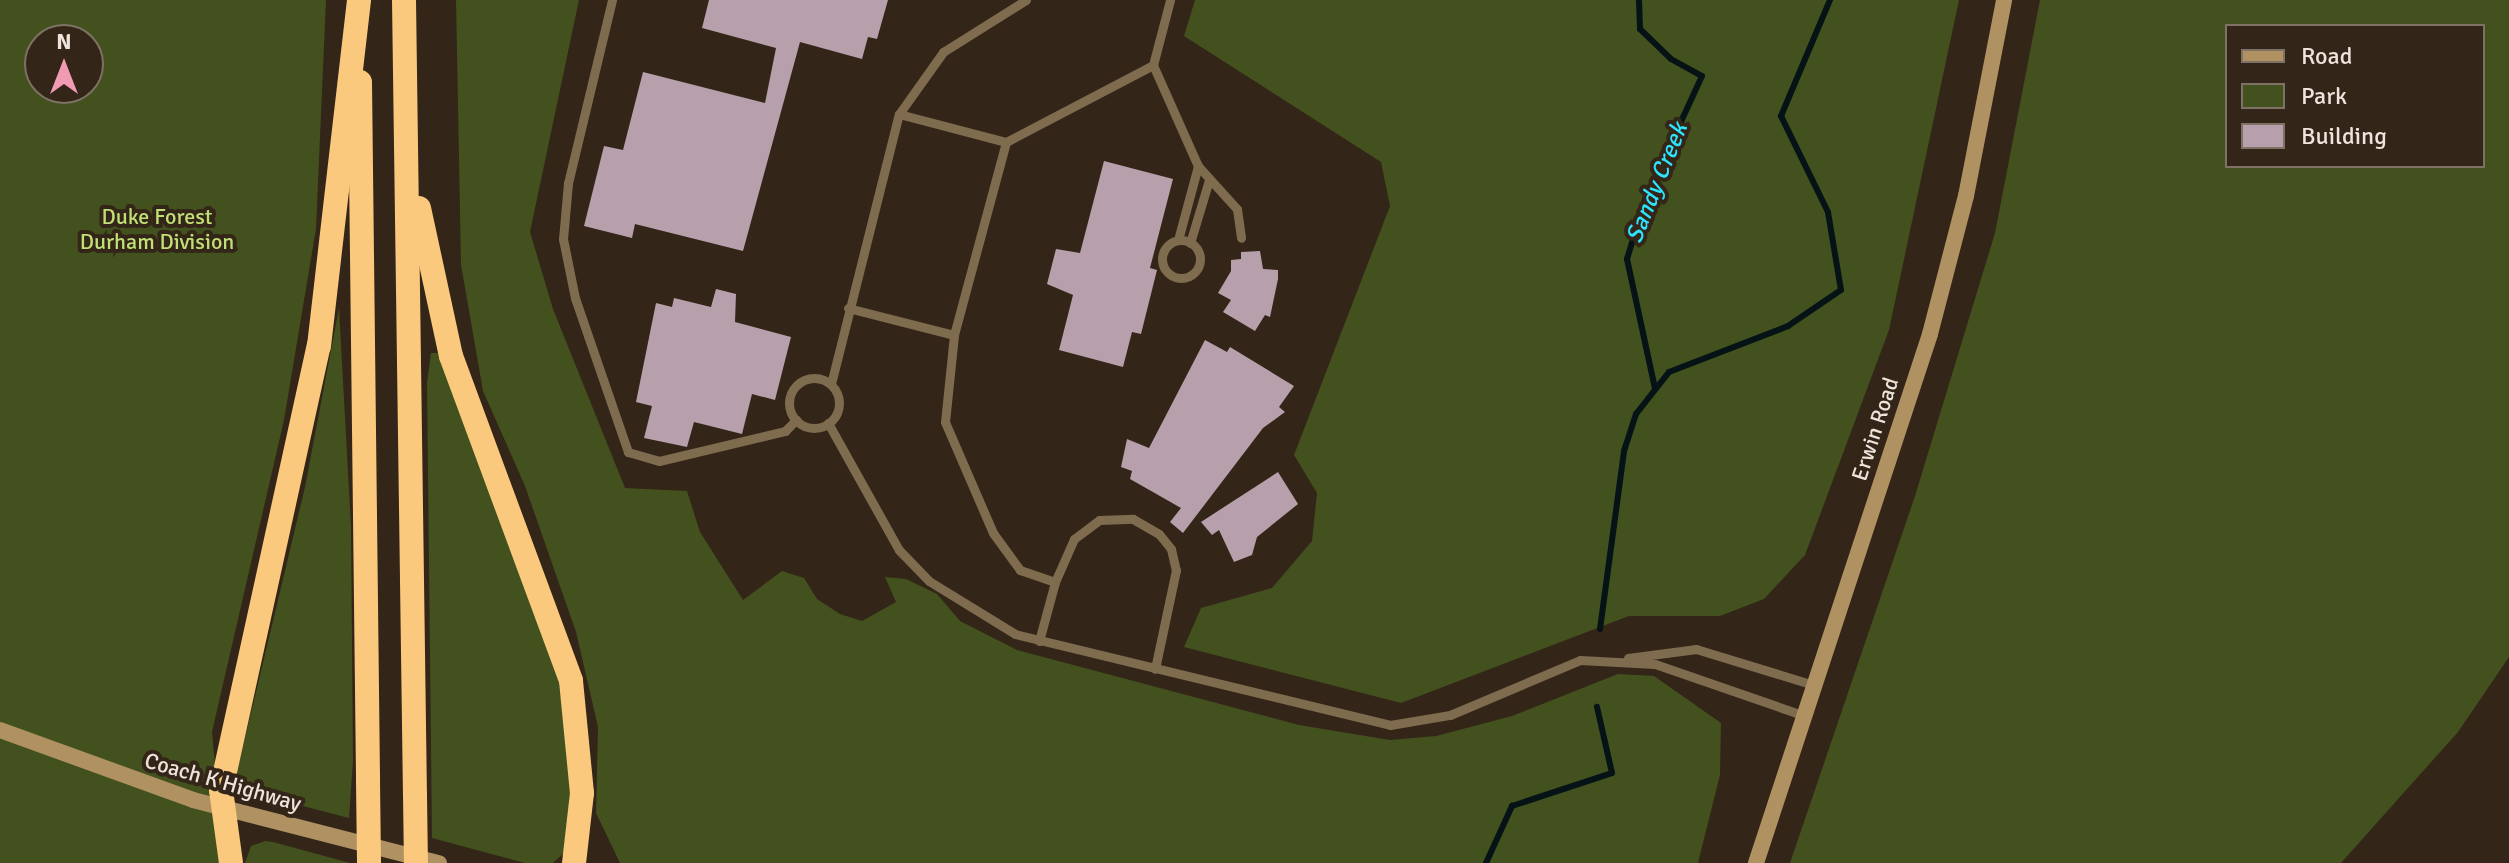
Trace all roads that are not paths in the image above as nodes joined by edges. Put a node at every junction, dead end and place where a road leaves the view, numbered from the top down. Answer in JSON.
{"nodes":[{"id":1,"x":359,"y":0,"type":"edge"},
{"id":2,"x":404,"y":0,"type":"edge"},
{"id":3,"x":612,"y":0,"type":"edge"},
{"id":4,"x":1026,"y":0,"type":"edge"},
{"id":5,"x":1170,"y":0,"type":"edge"},
{"id":6,"x":2004,"y":0,"type":"edge"},
{"id":7,"x":1153,"y":65,"type":"junction"},
{"id":8,"x":899,"y":114,"type":"junction"},
{"id":9,"x":406,"y":127,"type":"junction"},
{"id":10,"x":1006,"y":142,"type":"junction"},
{"id":11,"x":1198,"y":166,"type":"junction"},
{"id":12,"x":1209,"y":180,"type":"junction"},
{"id":13,"x":1241,"y":238,"type":"dead end"},
{"id":14,"x":1178,"y":240,"type":"junction"},
{"id":15,"x":1190,"y":243,"type":"junction"},
{"id":16,"x":848,"y":308,"type":"junction"},
{"id":17,"x":954,"y":335,"type":"junction"},
{"id":18,"x":831,"y":384,"type":"junction"},
{"id":19,"x":796,"y":420,"type":"junction"},
{"id":20,"x":828,"y":423,"type":"junction"},
{"id":21,"x":1055,"y":582,"type":"junction"},
{"id":22,"x":1039,"y":641,"type":"junction"},
{"id":23,"x":1622,"y":660,"type":"junction"},
{"id":24,"x":1155,"y":669,"type":"junction"},
{"id":25,"x":1814,"y":685,"type":"junction"},
{"id":26,"x":1805,"y":716,"type":"junction"},
{"id":27,"x":0,"y":730,"type":"edge"},
{"id":28,"x":220,"y":807,"type":"junction"},
{"id":29,"x":231,"y":863,"type":"edge"},
{"id":30,"x":369,"y":863,"type":"edge"},
{"id":31,"x":416,"y":863,"type":"edge"},
{"id":32,"x":439,"y":863,"type":"edge"},
{"id":33,"x":574,"y":863,"type":"edge"},
{"id":34,"x":1756,"y":863,"type":"edge"}],
"edges":[{"from":1,"to":28,"type":"highway"},
{"from":1,"to":30,"type":"highway","bridge":true},
{"from":2,"to":9,"type":"highway"},
{"from":3,"to":19,"type":"lane"},
{"from":4,"to":8,"type":"lane"},
{"from":5,"to":7,"type":"lane"},
{"from":6,"to":25,"type":"main road","name":"Erwin Road"},
{"from":7,"to":10,"type":"lane"},
{"from":7,"to":11,"type":"lane"},
{"from":8,"to":10,"type":"lane"},
{"from":8,"to":16,"type":"lane"},
{"from":9,"to":31,"type":"highway","bridge":true},
{"from":9,"to":33,"type":"highway"},
{"from":10,"to":17,"type":"lane"},
{"from":11,"to":12,"type":"lane"},
{"from":11,"to":14,"type":"lane"},
{"from":12,"to":13,"type":"lane"},
{"from":12,"to":15,"type":"lane"},
{"from":14,"to":15,"type":"lane"},
{"from":14,"to":15,"type":"lane"},
{"from":16,"to":17,"type":"lane"},
{"from":16,"to":18,"type":"lane"},
{"from":17,"to":21,"type":"lane"},
{"from":18,"to":19,"type":"lane"},
{"from":18,"to":20,"type":"lane"},
{"from":19,"to":20,"type":"lane"},
{"from":20,"to":22,"type":"lane"},
{"from":21,"to":22,"type":"lane"},
{"from":21,"to":24,"type":"lane"},
{"from":22,"to":24,"type":"lane"},
{"from":23,"to":24,"type":"lane"},
{"from":23,"to":25,"type":"lane"},
{"from":23,"to":26,"type":"lane"},
{"from":25,"to":26,"type":"main road","name":"Erwin Road"},
{"from":26,"to":34,"type":"main road","name":"Erwin Road"},
{"from":27,"to":28,"type":"main road","name":"Coach K Highway"},
{"from":28,"to":29,"type":"highway"},
{"from":28,"to":32,"type":"main road","name":"Coach K Highway"}]}
